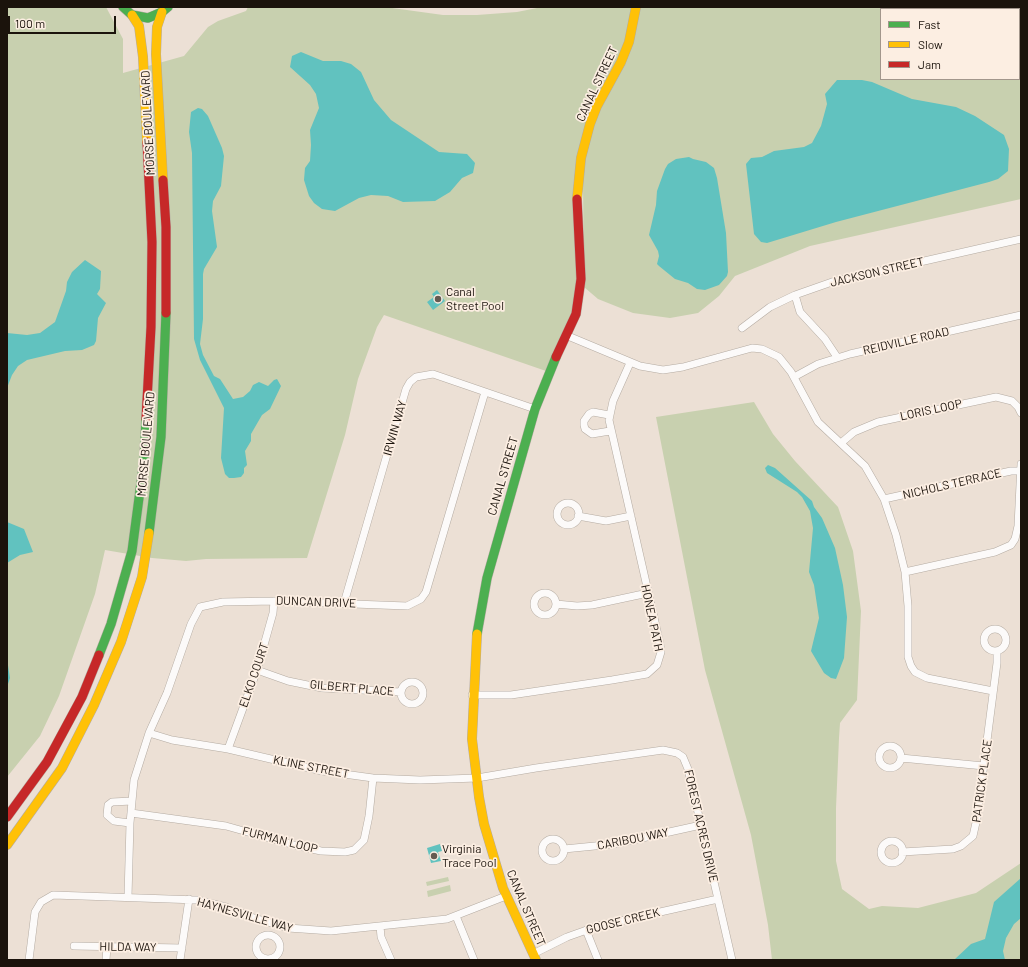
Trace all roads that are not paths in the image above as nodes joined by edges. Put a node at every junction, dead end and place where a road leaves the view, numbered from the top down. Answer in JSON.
{"nodes":[{"id":1,"x":123,"y":7,"type":"edge"},
{"id":2,"x":636,"y":7,"type":"edge"},
{"id":3,"x":165,"y":10,"type":"edge"},
{"id":4,"x":132,"y":15,"type":"junction"},
{"id":5,"x":1021,"y":239,"type":"edge"},
{"id":6,"x":795,"y":295,"type":"junction"},
{"id":7,"x":1021,"y":315,"type":"edge"},
{"id":8,"x":742,"y":328,"type":"dead end"},
{"id":9,"x":568,"y":336,"type":"junction"},
{"id":10,"x":837,"y":357,"type":"junction"},
{"id":11,"x":630,"y":363,"type":"junction"},
{"id":12,"x":794,"y":377,"type":"junction"},
{"id":13,"x":485,"y":392,"type":"junction"},
{"id":14,"x":535,"y":410,"type":"junction"},
{"id":15,"x":1021,"y":413,"type":"edge"},
{"id":16,"x":610,"y":415,"type":"junction"},
{"id":17,"x":610,"y":431,"type":"junction"},
{"id":18,"x":841,"y":443,"type":"junction"},
{"id":19,"x":1021,"y":464,"type":"edge"},
{"id":20,"x":1021,"y":471,"type":"edge"},
{"id":21,"x":884,"y":499,"type":"junction"},
{"id":22,"x":578,"y":516,"type":"dead end"},
{"id":23,"x":630,"y":516,"type":"junction"},
{"id":24,"x":905,"y":572,"type":"junction"},
{"id":25,"x":648,"y":593,"type":"junction"},
{"id":26,"x":274,"y":600,"type":"junction"},
{"id":27,"x":344,"y":603,"type":"junction"},
{"id":28,"x":556,"y":604,"type":"dead end"},
{"id":29,"x":997,"y":651,"type":"dead end"},
{"id":30,"x":257,"y":670,"type":"junction"},
{"id":31,"x":993,"y":691,"type":"junction"},
{"id":32,"x":401,"y":692,"type":"dead end"},
{"id":33,"x":472,"y":694,"type":"junction"},
{"id":34,"x":149,"y":733,"type":"junction"},
{"id":35,"x":228,"y":749,"type":"junction"},
{"id":36,"x":901,"y":758,"type":"dead end"},
{"id":37,"x":984,"y":766,"type":"junction"},
{"id":38,"x":373,"y":778,"type":"junction"},
{"id":39,"x":476,"y":778,"type":"junction"},
{"id":40,"x":132,"y":801,"type":"junction"},
{"id":41,"x":131,"y":813,"type":"junction"},
{"id":42,"x":7,"y":817,"type":"edge"},
{"id":43,"x":130,"y":823,"type":"junction"},
{"id":44,"x":701,"y":825,"type":"junction"},
{"id":45,"x":7,"y":845,"type":"edge"},
{"id":46,"x":564,"y":849,"type":"dead end"},
{"id":47,"x":902,"y":852,"type":"dead end"},
{"id":48,"x":506,"y":896,"type":"junction"},
{"id":49,"x":128,"y":897,"type":"junction"},
{"id":50,"x":189,"y":899,"type":"junction"},
{"id":51,"x":718,"y":899,"type":"junction"},
{"id":52,"x":456,"y":916,"type":"junction"},
{"id":53,"x":275,"y":924,"type":"junction"},
{"id":54,"x":380,"y":926,"type":"junction"},
{"id":55,"x":586,"y":930,"type":"junction"},
{"id":56,"x":271,"y":936,"type":"dead end"},
{"id":57,"x":74,"y":946,"type":"dead end"},
{"id":58,"x":108,"y":947,"type":"junction"},
{"id":59,"x":182,"y":948,"type":"junction"},
{"id":60,"x":534,"y":957,"type":"edge"},
{"id":61,"x":29,"y":960,"type":"edge"},
{"id":62,"x":106,"y":960,"type":"edge"},
{"id":63,"x":180,"y":960,"type":"edge"},
{"id":64,"x":391,"y":960,"type":"edge"},
{"id":65,"x":474,"y":960,"type":"edge"},
{"id":66,"x":598,"y":960,"type":"edge"},
{"id":67,"x":732,"y":960,"type":"edge"}],
"edges":[{"from":1,"to":4,"type":"main road"},
{"from":2,"to":9,"type":"main road","name":"CANAL STREET"},
{"from":3,"to":4,"type":"main road"},
{"from":3,"to":45,"type":"main road","name":"MORSE BOULEVARD"},
{"from":4,"to":42,"type":"main road","name":"MORSE BOULEVARD"},
{"from":5,"to":6,"type":"street","name":"JACKSON STREET"},
{"from":6,"to":8,"type":"street","name":"JACKSON STREET"},
{"from":6,"to":10,"type":"street"},
{"from":7,"to":10,"type":"street","name":"REIDVILLE ROAD"},
{"from":9,"to":11,"type":"street"},
{"from":9,"to":14,"type":"main road","name":"CANAL STREET"},
{"from":10,"to":12,"type":"street","name":"REIDVILLE ROAD"},
{"from":11,"to":12,"type":"street"},
{"from":11,"to":16,"type":"street","name":"HONEA PATH"},
{"from":12,"to":18,"type":"street"},
{"from":13,"to":14,"type":"street","name":"IRWIN WAY"},
{"from":13,"to":27,"type":"street","name":"DUNCAN DRIVE"},
{"from":13,"to":27,"type":"street","name":"IRWIN WAY"},
{"from":14,"to":33,"type":"main road","name":"CANAL STREET"},
{"from":15,"to":18,"type":"street","name":"LORIS LOOP"},
{"from":16,"to":17,"type":"street","name":"HONEA PATH"},
{"from":16,"to":17,"type":"street"},
{"from":17,"to":23,"type":"street","name":"HONEA PATH"},
{"from":18,"to":21,"type":"street"},
{"from":19,"to":20,"type":"street"},
{"from":20,"to":21,"type":"street","name":"NICHOLS TERRACE"},
{"from":20,"to":24,"type":"street"},
{"from":21,"to":24,"type":"street"},
{"from":22,"to":23,"type":"street"},
{"from":23,"to":25,"type":"street","name":"HONEA PATH"},
{"from":24,"to":31,"type":"street"},
{"from":25,"to":28,"type":"street"},
{"from":25,"to":33,"type":"street","name":"HONEA PATH"},
{"from":26,"to":27,"type":"street","name":"DUNCAN DRIVE"},
{"from":26,"to":30,"type":"street","name":"ELKO COURT"},
{"from":26,"to":34,"type":"street","name":"DUNCAN DRIVE"},
{"from":29,"to":31,"type":"street","name":"PATRICK PLACE"},
{"from":30,"to":32,"type":"street","name":"GILBERT PLACE"},
{"from":30,"to":35,"type":"street","name":"ELKO COURT"},
{"from":31,"to":37,"type":"street","name":"PATRICK PLACE"},
{"from":33,"to":39,"type":"main road","name":"CANAL STREET"},
{"from":34,"to":35,"type":"street","name":"KLINE STREET"},
{"from":34,"to":40,"type":"street","name":"DUNCAN DRIVE"},
{"from":35,"to":38,"type":"street","name":"KLINE STREET"},
{"from":36,"to":37,"type":"street"},
{"from":37,"to":47,"type":"street","name":"PATRICK PLACE"},
{"from":38,"to":39,"type":"street","name":"KLINE STREET"},
{"from":38,"to":41,"type":"street","name":"FURMAN LOOP"},
{"from":39,"to":44,"type":"street","name":"FOREST ACRES DRIVE"},
{"from":39,"to":48,"type":"main road","name":"CANAL STREET"},
{"from":40,"to":41,"type":"street","name":"DUNCAN DRIVE"},
{"from":40,"to":43,"type":"street"},
{"from":41,"to":43,"type":"street","name":"DUNCAN DRIVE"},
{"from":43,"to":49,"type":"street","name":"DUNCAN DRIVE"},
{"from":44,"to":46,"type":"street","name":"CARIBOU WAY"},
{"from":44,"to":51,"type":"street","name":"FOREST ACRES DRIVE"},
{"from":48,"to":52,"type":"street","name":"HAYNESVILLE WAY"},
{"from":48,"to":60,"type":"main road","name":"CANAL STREET"},
{"from":49,"to":50,"type":"street","name":"HAYNESVILLE WAY"},
{"from":49,"to":61,"type":"street","name":"HAYNESVILLE WAY"},
{"from":50,"to":53,"type":"street","name":"HAYNESVILLE WAY"},
{"from":50,"to":59,"type":"street"},
{"from":51,"to":55,"type":"street","name":"GOOSE CREEK"},
{"from":51,"to":67,"type":"street","name":"FOREST ACRES DRIVE"},
{"from":52,"to":54,"type":"street","name":"HAYNESVILLE WAY"},
{"from":52,"to":65,"type":"street"},
{"from":53,"to":54,"type":"street","name":"HAYNESVILLE WAY"},
{"from":53,"to":56,"type":"street"},
{"from":54,"to":64,"type":"street"},
{"from":55,"to":60,"type":"street","name":"GOOSE CREEK"},
{"from":55,"to":66,"type":"street"},
{"from":57,"to":58,"type":"street","name":"HILDA WAY"},
{"from":58,"to":59,"type":"street","name":"HILDA WAY"},
{"from":58,"to":62,"type":"street"},
{"from":59,"to":63,"type":"street"}]}
